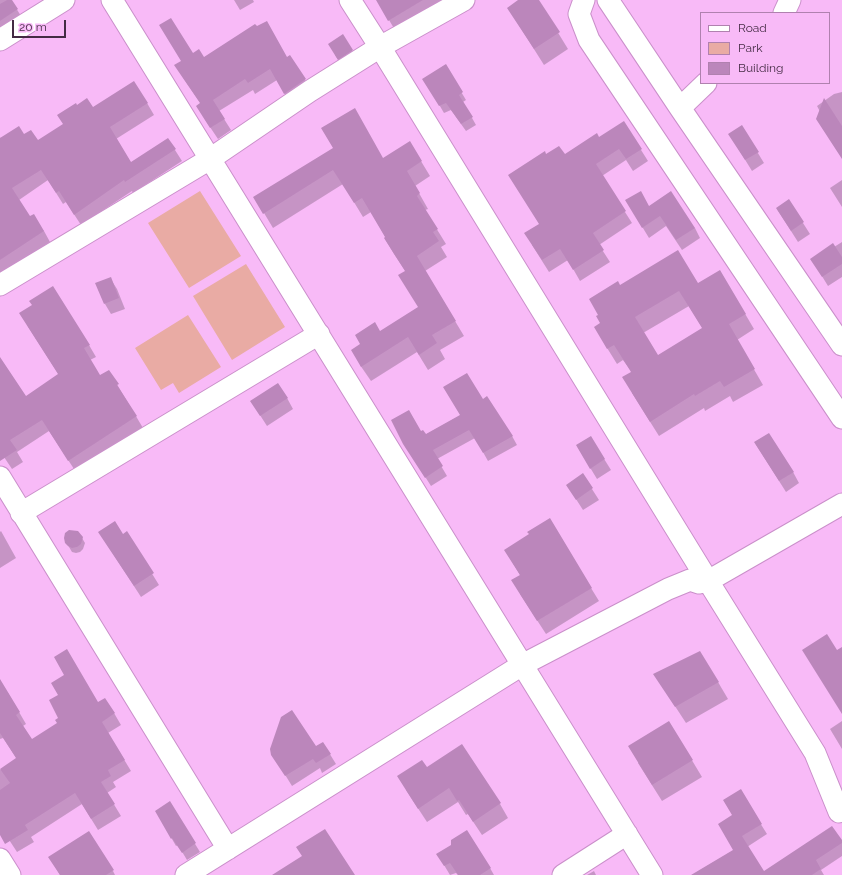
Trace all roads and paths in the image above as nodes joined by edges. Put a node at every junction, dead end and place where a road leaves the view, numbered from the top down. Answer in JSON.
{"nodes":[{"id":1,"x":64,"y":0,"type":"edge"},
{"id":2,"x":112,"y":0,"type":"edge"},
{"id":3,"x":350,"y":0,"type":"edge"},
{"id":4,"x":464,"y":0,"type":"edge"},
{"id":5,"x":584,"y":0,"type":"edge"},
{"id":6,"x":608,"y":0,"type":"edge"},
{"id":7,"x":790,"y":0,"type":"edge"},
{"id":8,"x":784,"y":12,"type":"edge"},
{"id":9,"x":0,"y":40,"type":"edge"},
{"id":10,"x":380,"y":46,"type":"junction"},
{"id":11,"x":705,"y":84,"type":"edge"},
{"id":12,"x":680,"y":108,"type":"junction"},
{"id":13,"x":210,"y":159,"type":"junction"},
{"id":14,"x":0,"y":286,"type":"edge"},
{"id":15,"x":319,"y":334,"type":"junction"},
{"id":16,"x":842,"y":344,"type":"edge"},
{"id":17,"x":842,"y":418,"type":"edge"},
{"id":18,"x":0,"y":477,"type":"edge"},
{"id":19,"x":842,"y":504,"type":"edge"},
{"id":20,"x":21,"y":513,"type":"junction"},
{"id":21,"x":708,"y":581,"type":"junction"},
{"id":22,"x":522,"y":665,"type":"junction"},
{"id":23,"x":839,"y":812,"type":"dead end"},
{"id":24,"x":627,"y":834,"type":"junction"},
{"id":25,"x":228,"y":849,"type":"junction"},
{"id":26,"x":0,"y":859,"type":"edge"},
{"id":27,"x":10,"y":875,"type":"edge"},
{"id":28,"x":186,"y":875,"type":"edge"},
{"id":29,"x":562,"y":875,"type":"edge"},
{"id":30,"x":652,"y":875,"type":"edge"}],
"edges":[{"from":1,"to":9,"type":"street"},
{"from":2,"to":13,"type":"street"},
{"from":3,"to":10,"type":"street"},
{"from":4,"to":10,"type":"street"},
{"from":5,"to":17,"type":"street"},
{"from":6,"to":12,"type":"street"},
{"from":7,"to":8,"type":"street"},
{"from":10,"to":13,"type":"street"},
{"from":10,"to":21,"type":"street"},
{"from":11,"to":12,"type":"street"},
{"from":12,"to":16,"type":"street"},
{"from":13,"to":14,"type":"street"},
{"from":13,"to":15,"type":"street"},
{"from":15,"to":20,"type":"street"},
{"from":15,"to":22,"type":"street"},
{"from":18,"to":20,"type":"street"},
{"from":19,"to":21,"type":"street"},
{"from":20,"to":25,"type":"street"},
{"from":21,"to":22,"type":"street"},
{"from":21,"to":23,"type":"street"},
{"from":22,"to":24,"type":"street"},
{"from":22,"to":25,"type":"street"},
{"from":24,"to":29,"type":"street"},
{"from":24,"to":30,"type":"street"},
{"from":25,"to":28,"type":"street"},
{"from":26,"to":27,"type":"street"}]}
